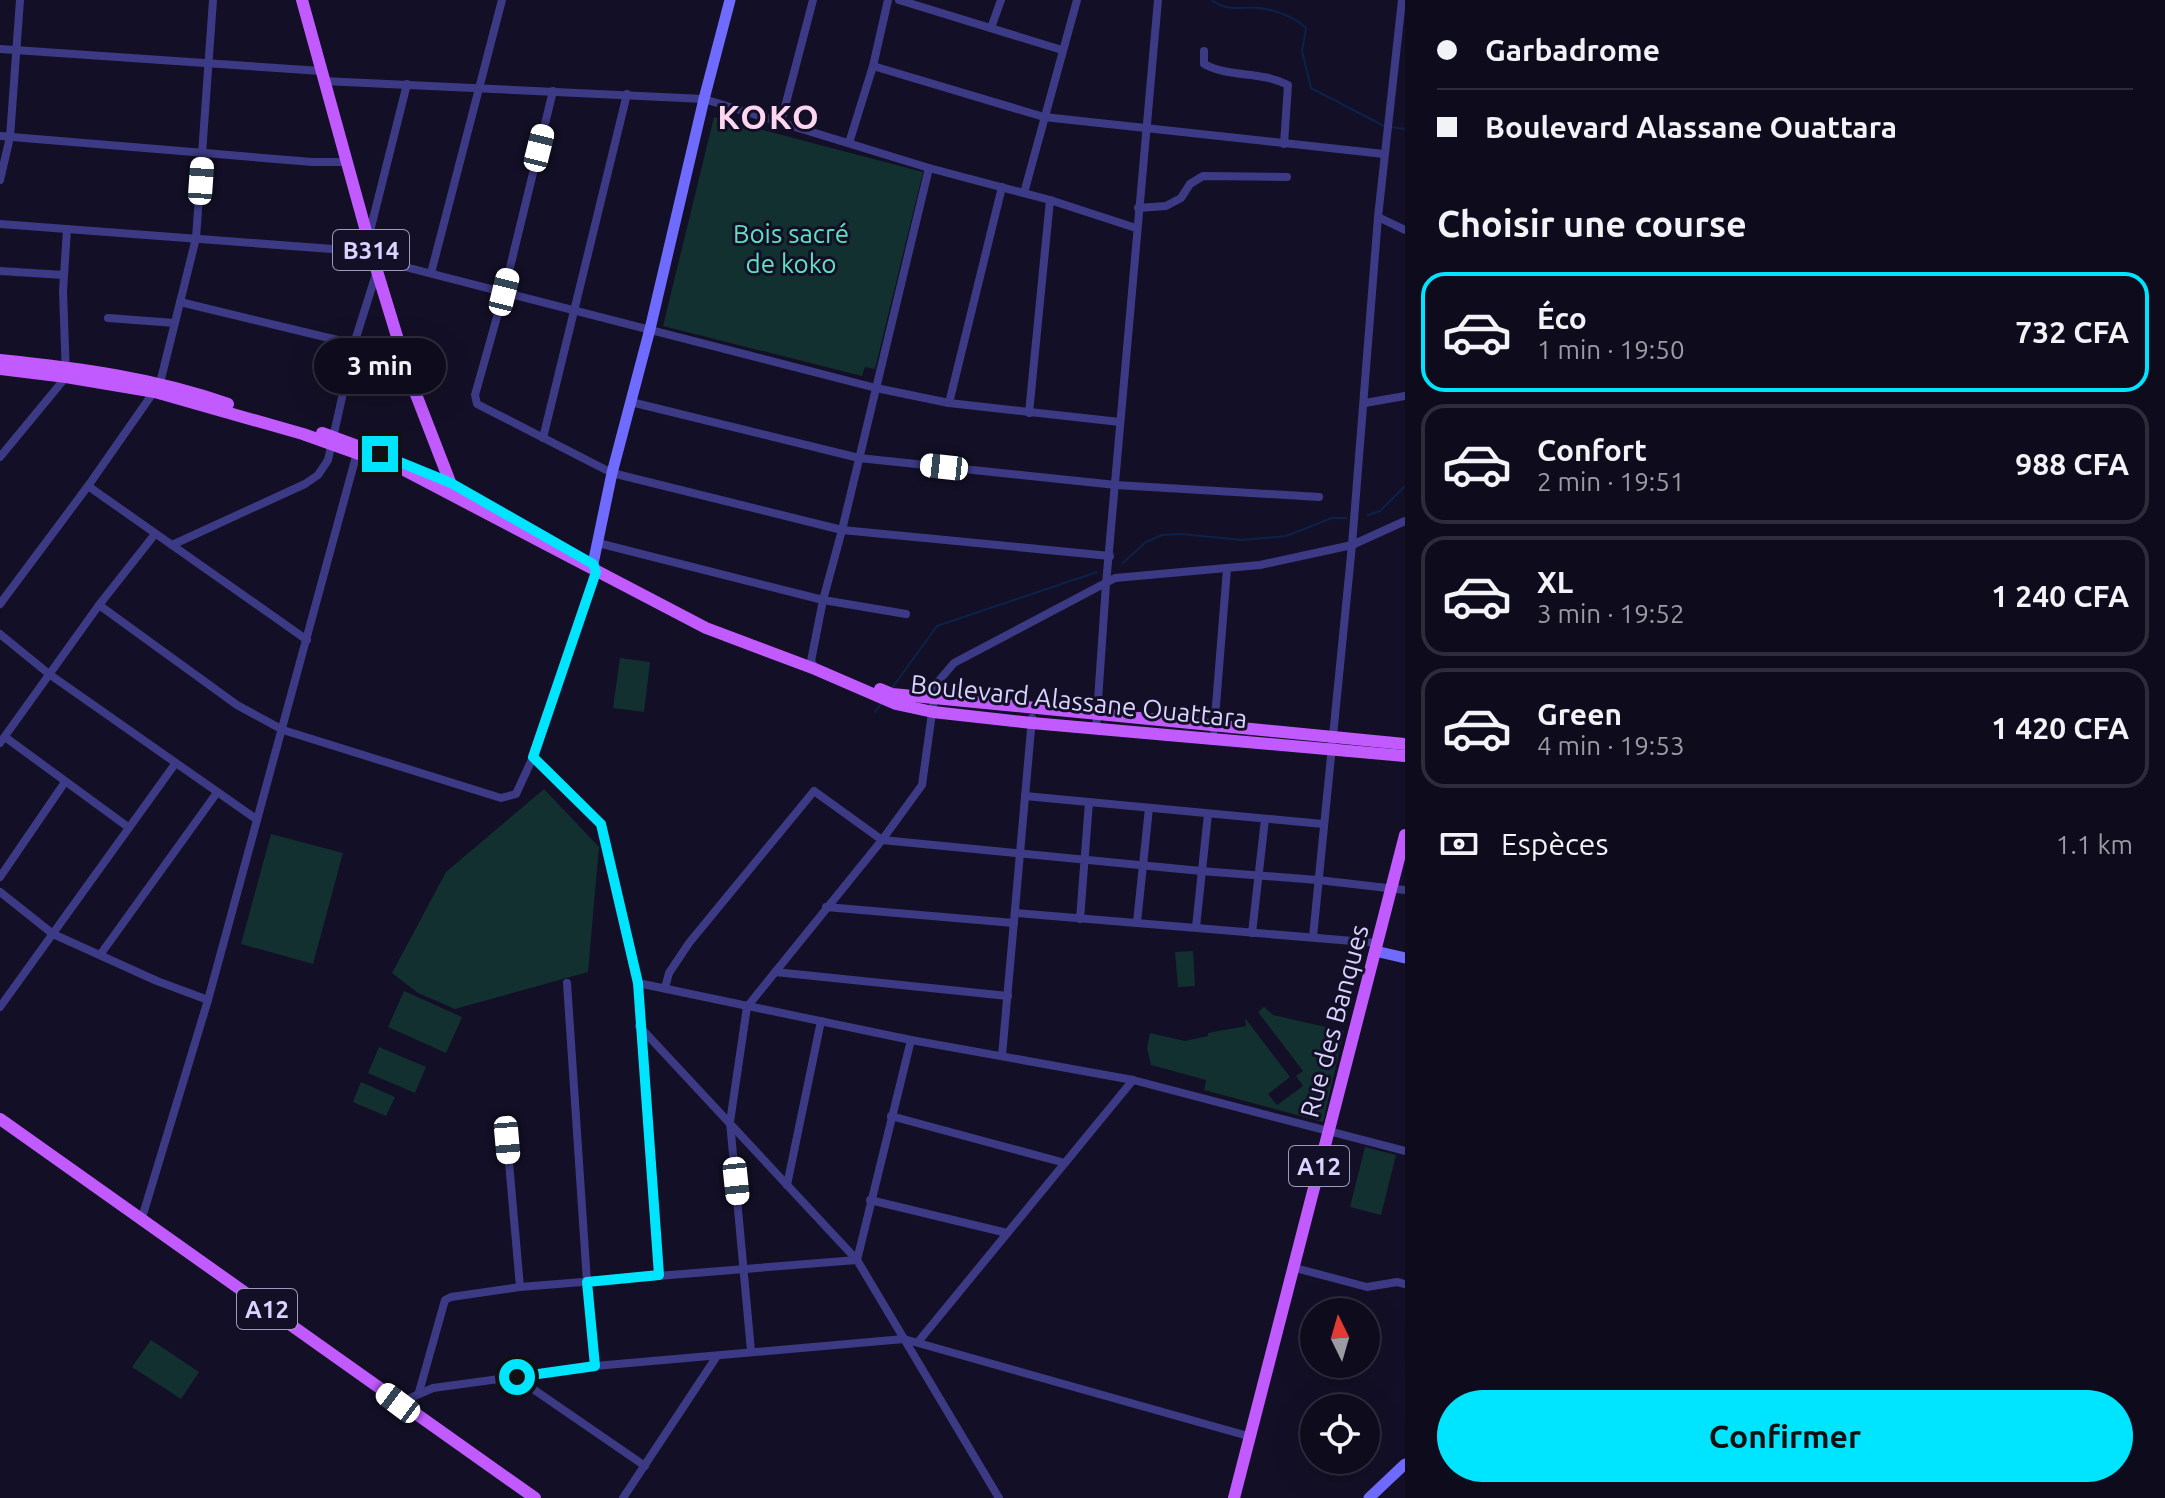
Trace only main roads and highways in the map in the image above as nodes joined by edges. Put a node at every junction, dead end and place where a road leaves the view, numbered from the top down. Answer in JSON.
{"nodes":[{"id":1,"x":302,"y":0,"type":"edge"},
{"id":2,"x":0,"y":360,"type":"edge"},
{"id":3,"x":0,"y":369,"type":"edge"},
{"id":4,"x":65,"y":372,"type":"junction"},
{"id":5,"x":453,"y":489,"type":"junction"},
{"id":6,"x":883,"y":694,"type":"junction"},
{"id":7,"x":1213,"y":732,"type":"junction"},
{"id":8,"x":1331,"y":743,"type":"junction"},
{"id":9,"x":1405,"y":744,"type":"edge"},
{"id":10,"x":1405,"y":756,"type":"edge"},
{"id":11,"x":1405,"y":835,"type":"edge"},
{"id":12,"x":0,"y":1119,"type":"edge"},
{"id":13,"x":535,"y":1498,"type":"edge"},
{"id":14,"x":1234,"y":1498,"type":"edge"}],
"edges":[{"from":1,"to":5,"type":"main road","number":"B314"},
{"from":2,"to":4,"type":"main road","name":"Boulevard Alassane Ouattara"},
{"from":3,"to":4,"type":"main road","name":"Boulevard Alassane Ouattara"},
{"from":4,"to":5,"type":"main road","name":"Boulevard Alassane Ouattara"},
{"from":5,"to":6,"type":"main road","name":"Boulevard Alassane Ouattara"},
{"from":6,"to":7,"type":"main road","name":"Boulevard Alassane Ouattara"},
{"from":6,"to":7,"type":"main road","name":"Boulevard Alassane Ouattara"},
{"from":7,"to":8,"type":"main road","name":"Boulevard Alassane Ouattara"},
{"from":8,"to":9,"type":"main road","name":"Boulevard Alassane Ouattara"},
{"from":8,"to":10,"type":"main road","name":"Boulevard Alassane Ouattara"},
{"from":11,"to":14,"type":"main road","name":"Rue des Banques","number":"A12"},
{"from":12,"to":13,"type":"main road","number":"A12"}]}
